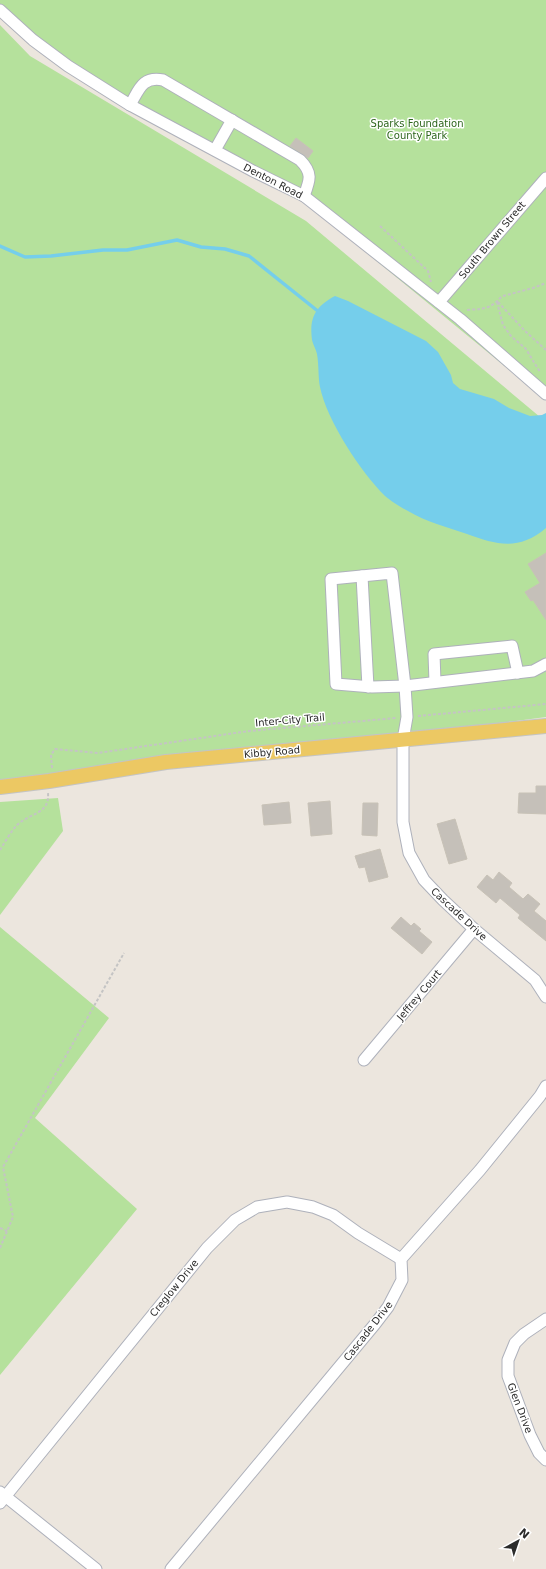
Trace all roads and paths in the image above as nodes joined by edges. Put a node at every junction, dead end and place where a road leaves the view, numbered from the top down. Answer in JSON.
{"nodes":[{"id":1,"x":0,"y":10,"type":"edge"},
{"id":2,"x":130,"y":105,"type":"junction"},
{"id":3,"x":232,"y":120,"type":"junction"},
{"id":4,"x":216,"y":150,"type":"junction"},
{"id":5,"x":546,"y":178,"type":"edge"},
{"id":6,"x":304,"y":196,"type":"junction"},
{"id":7,"x":380,"y":226,"type":"dead end"},
{"id":8,"x":546,"y":283,"type":"edge"},
{"id":9,"x":432,"y":285,"type":"dead end"},
{"id":10,"x":439,"y":302,"type":"junction"},
{"id":11,"x":497,"y":302,"type":"junction"},
{"id":12,"x":467,"y":310,"type":"dead end"},
{"id":13,"x":546,"y":350,"type":"edge"},
{"id":14,"x":542,"y":376,"type":"dead end"},
{"id":15,"x":544,"y":392,"type":"edge"},
{"id":16,"x":362,"y":576,"type":"junction"},
{"id":17,"x":546,"y":664,"type":"edge"},
{"id":18,"x":518,"y":672,"type":"junction"},
{"id":19,"x":436,"y":682,"type":"junction"},
{"id":20,"x":405,"y":686,"type":"junction"},
{"id":21,"x":368,"y":687,"type":"junction"},
{"id":22,"x":546,"y":704,"type":"edge"},
{"id":23,"x":407,"y":717,"type":"junction"},
{"id":24,"x":546,"y":726,"type":"edge"},
{"id":25,"x":403,"y":740,"type":"junction"},
{"id":26,"x":51,"y":766,"type":"dead end"},
{"id":27,"x":0,"y":787,"type":"edge"},
{"id":28,"x":48,"y":798,"type":"dead end"},
{"id":29,"x":0,"y":850,"type":"edge"},
{"id":30,"x":474,"y":929,"type":"junction"},
{"id":31,"x":124,"y":953,"type":"dead end"},
{"id":32,"x":546,"y":996,"type":"edge"},
{"id":33,"x":364,"y":1060,"type":"dead end"},
{"id":34,"x":546,"y":1086,"type":"edge"},
{"id":35,"x":0,"y":1228,"type":"edge"},
{"id":36,"x":7,"y":1231,"type":"junction"},
{"id":37,"x":0,"y":1248,"type":"edge"},
{"id":38,"x":401,"y":1259,"type":"junction"},
{"id":39,"x":546,"y":1319,"type":"edge"},
{"id":40,"x":546,"y":1460,"type":"edge"},
{"id":41,"x":2,"y":1497,"type":"edge"},
{"id":42,"x":96,"y":1569,"type":"edge"},
{"id":43,"x":171,"y":1569,"type":"edge"}],
"edges":[{"from":1,"to":2,"type":"street","name":"Denton Road"},
{"from":2,"to":3,"type":"street"},
{"from":2,"to":4,"type":"street","name":"Denton Road"},
{"from":3,"to":4,"type":"street"},
{"from":3,"to":6,"type":"street"},
{"from":4,"to":6,"type":"street","name":"Denton Road"},
{"from":5,"to":10,"type":"street","name":"South Brown Street"},
{"from":6,"to":10,"type":"street","name":"Denton Road"},
{"from":7,"to":9,"type":"path"},
{"from":8,"to":11,"type":"path"},
{"from":10,"to":15,"type":"street","name":"Denton Road"},
{"from":11,"to":12,"type":"path"},
{"from":11,"to":13,"type":"path"},
{"from":11,"to":14,"type":"path"},
{"from":16,"to":20,"type":"street","name":"Cascade Drive"},
{"from":16,"to":21,"type":"street"},
{"from":16,"to":21,"type":"street"},
{"from":17,"to":18,"type":"street"},
{"from":18,"to":19,"type":"street"},
{"from":18,"to":19,"type":"street"},
{"from":19,"to":20,"type":"street"},
{"from":20,"to":21,"type":"street"},
{"from":20,"to":23,"type":"street","name":"Cascade Drive"},
{"from":22,"to":23,"type":"path","name":"Inter-City Trail"},
{"from":23,"to":25,"type":"street","name":"Cascade Drive"},
{"from":23,"to":26,"type":"path","name":"Inter-City Trail"},
{"from":24,"to":25,"type":"main road","name":"Kibby Road"},
{"from":25,"to":27,"type":"main road","name":"Kibby Road"},
{"from":25,"to":30,"type":"street","name":"Cascade Drive"},
{"from":28,"to":29,"type":"path"},
{"from":30,"to":32,"type":"street","name":"Cascade Drive"},
{"from":30,"to":33,"type":"street","name":"Jeffrey Court"},
{"from":31,"to":36,"type":"path"},
{"from":34,"to":38,"type":"street"},
{"from":35,"to":36,"type":"path"},
{"from":36,"to":37,"type":"path"},
{"from":38,"to":41,"type":"street","name":"Creglow Drive"},
{"from":38,"to":43,"type":"street","name":"Cascade Drive"},
{"from":39,"to":40,"type":"street","name":"Glen Drive"},
{"from":41,"to":42,"type":"street"}]}
